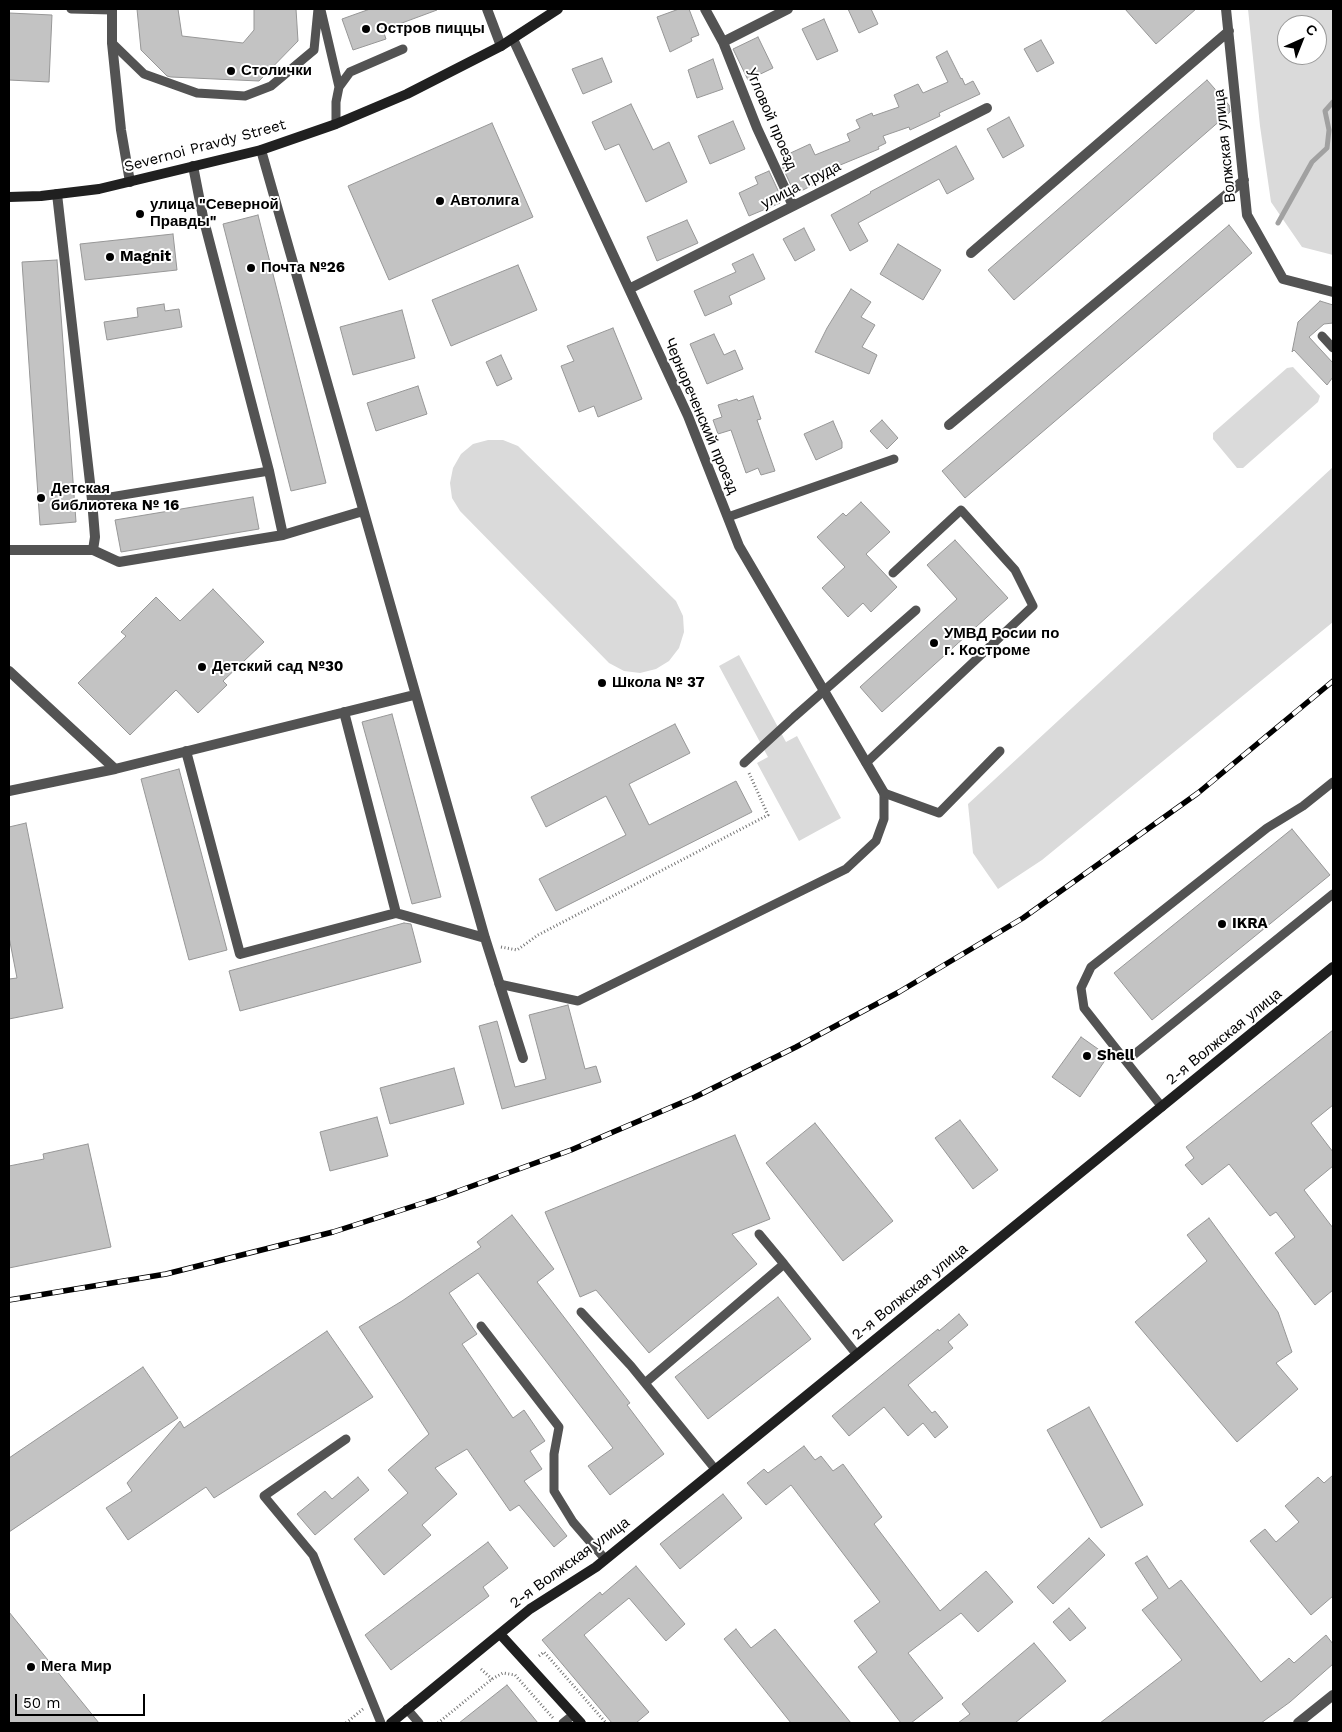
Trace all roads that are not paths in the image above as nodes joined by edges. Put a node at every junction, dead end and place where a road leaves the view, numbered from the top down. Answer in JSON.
{"nodes":[{"id":1,"x":71,"y":9,"type":"edge"},
{"id":2,"x":319,"y":9,"type":"edge"},
{"id":3,"x":487,"y":9,"type":"edge"},
{"id":4,"x":558,"y":9,"type":"edge"},
{"id":5,"x":705,"y":9,"type":"edge"},
{"id":6,"x":788,"y":9,"type":"edge"},
{"id":7,"x":1226,"y":9,"type":"edge"},
{"id":8,"x":112,"y":10,"type":"edge"},
{"id":9,"x":1229,"y":31,"type":"junction"},
{"id":10,"x":513,"y":39,"type":"junction"},
{"id":11,"x":723,"y":42,"type":"junction"},
{"id":12,"x":112,"y":43,"type":"junction"},
{"id":13,"x":502,"y":46,"type":"junction"},
{"id":14,"x":403,"y":49,"type":"dead end"},
{"id":15,"x":339,"y":87,"type":"junction"},
{"id":16,"x":987,"y":108,"type":"dead end"},
{"id":17,"x":336,"y":124,"type":"junction"},
{"id":18,"x":261,"y":150,"type":"junction"},
{"id":19,"x":193,"y":166,"type":"junction"},
{"id":20,"x":1244,"y":180,"type":"junction"},
{"id":21,"x":130,"y":182,"type":"junction"},
{"id":22,"x":57,"y":194,"type":"junction"},
{"id":23,"x":9,"y":197,"type":"edge"},
{"id":24,"x":793,"y":206,"type":"junction"},
{"id":25,"x":971,"y":253,"type":"dead end"},
{"id":26,"x":628,"y":290,"type":"junction"},
{"id":27,"x":1333,"y":292,"type":"edge"},
{"id":28,"x":1322,"y":336,"type":"dead end"},
{"id":29,"x":1333,"y":348,"type":"edge"},
{"id":30,"x":949,"y":425,"type":"dead end"},
{"id":31,"x":894,"y":459,"type":"dead end"},
{"id":32,"x":269,"y":471,"type":"junction"},
{"id":33,"x":92,"y":500,"type":"junction"},
{"id":34,"x":363,"y":511,"type":"junction"},
{"id":35,"x":728,"y":517,"type":"junction"},
{"id":36,"x":282,"y":535,"type":"junction"},
{"id":37,"x":9,"y":550,"type":"edge"},
{"id":38,"x":93,"y":550,"type":"junction"},
{"id":39,"x":893,"y":573,"type":"dead end"},
{"id":40,"x":916,"y":610,"type":"dead end"},
{"id":41,"x":9,"y":671,"type":"edge"},
{"id":42,"x":824,"y":691,"type":"junction"},
{"id":43,"x":414,"y":695,"type":"junction"},
{"id":44,"x":344,"y":712,"type":"junction"},
{"id":45,"x":186,"y":751,"type":"junction"},
{"id":46,"x":1000,"y":751,"type":"dead end"},
{"id":47,"x":744,"y":763,"type":"road end"},
{"id":48,"x":866,"y":763,"type":"junction"},
{"id":49,"x":115,"y":769,"type":"junction"},
{"id":50,"x":1333,"y":782,"type":"edge"},
{"id":51,"x":9,"y":791,"type":"edge"},
{"id":52,"x":884,"y":793,"type":"junction"},
{"id":53,"x":1333,"y":894,"type":"edge"},
{"id":54,"x":396,"y":913,"type":"junction"},
{"id":55,"x":485,"y":938,"type":"junction"},
{"id":56,"x":1333,"y":968,"type":"edge"},
{"id":57,"x":499,"y":984,"type":"junction"},
{"id":58,"x":523,"y":1058,"type":"dead end"},
{"id":59,"x":1126,"y":1061,"type":"junction"},
{"id":60,"x":1162,"y":1107,"type":"junction"},
{"id":61,"x":759,"y":1234,"type":"dead end"},
{"id":62,"x":784,"y":1264,"type":"junction"},
{"id":63,"x":581,"y":1312,"type":"dead end"},
{"id":64,"x":480,"y":1326,"type":"dead end"},
{"id":65,"x":857,"y":1355,"type":"junction"},
{"id":66,"x":645,"y":1383,"type":"junction"},
{"id":67,"x":346,"y":1439,"type":"dead end"},
{"id":68,"x":715,"y":1470,"type":"junction"},
{"id":69,"x":604,"y":1559,"type":"junction"},
{"id":70,"x":500,"y":1634,"type":"junction"},
{"id":71,"x":1333,"y":1695,"type":"edge"},
{"id":72,"x":408,"y":1709,"type":"junction"},
{"id":73,"x":573,"y":1715,"type":"junction"},
{"id":74,"x":381,"y":1723,"type":"edge"},
{"id":75,"x":391,"y":1723,"type":"edge"},
{"id":76,"x":419,"y":1723,"type":"edge"},
{"id":77,"x":563,"y":1723,"type":"edge"},
{"id":78,"x":581,"y":1723,"type":"edge"},
{"id":79,"x":1298,"y":1723,"type":"edge"}],
"edges":[{"from":1,"to":8,"type":"lane"},
{"from":2,"to":12,"type":"lane"},
{"from":2,"to":15,"type":"lane"},
{"from":3,"to":13,"type":"street"},
{"from":4,"to":10,"type":"street","name":"Severnoi Pravdy Street"},
{"from":5,"to":11,"type":"street","name":"Угловой проезд"},
{"from":6,"to":11,"type":"street"},
{"from":7,"to":9,"type":"street","name":"Волжская улица"},
{"from":8,"to":12,"type":"street"},
{"from":9,"to":20,"type":"street","name":"Волжская улица"},
{"from":9,"to":25,"type":"street"},
{"from":10,"to":13,"type":"street","name":"Severnoi Pravdy Street"},
{"from":10,"to":26,"type":"street","name":"Чернореченский проезд"},
{"from":11,"to":24,"type":"street","name":"Угловой проезд"},
{"from":12,"to":21,"type":"street"},
{"from":13,"to":17,"type":"street","name":"Severnoi Pravdy Street"},
{"from":14,"to":15,"type":"lane"},
{"from":15,"to":17,"type":"lane"},
{"from":16,"to":24,"type":"street","name":"улица Труда"},
{"from":17,"to":18,"type":"street","name":"Severnoi Pravdy Street"},
{"from":18,"to":19,"type":"street","name":"Severnoi Pravdy Street"},
{"from":18,"to":34,"type":"street"},
{"from":19,"to":21,"type":"street","name":"Severnoi Pravdy Street"},
{"from":19,"to":32,"type":"street"},
{"from":20,"to":27,"type":"street","name":"Волжская улица"},
{"from":20,"to":30,"type":"street"},
{"from":21,"to":22,"type":"street","name":"Severnoi Pravdy Street"},
{"from":22,"to":23,"type":"street","name":"Severnoi Pravdy Street"},
{"from":22,"to":33,"type":"street"},
{"from":24,"to":26,"type":"street","name":"улица Труда"},
{"from":26,"to":35,"type":"street","name":"Чернореченский проезд"},
{"from":28,"to":29,"type":"lane"},
{"from":31,"to":35,"type":"lane"},
{"from":32,"to":33,"type":"lane"},
{"from":32,"to":36,"type":"street"},
{"from":33,"to":38,"type":"street"},
{"from":34,"to":36,"type":"street"},
{"from":34,"to":43,"type":"street"},
{"from":35,"to":42,"type":"street","name":"Чернореченский проезд"},
{"from":36,"to":38,"type":"street"},
{"from":37,"to":38,"type":"street"},
{"from":39,"to":48,"type":"lane"},
{"from":40,"to":42,"type":"lane"},
{"from":41,"to":49,"type":"street"},
{"from":42,"to":47,"type":"lane"},
{"from":42,"to":48,"type":"street","name":"Чернореченский проезд"},
{"from":43,"to":44,"type":"street"},
{"from":43,"to":55,"type":"street"},
{"from":44,"to":45,"type":"street"},
{"from":44,"to":54,"type":"street"},
{"from":45,"to":49,"type":"street"},
{"from":45,"to":54,"type":"street"},
{"from":46,"to":52,"type":"lane"},
{"from":48,"to":52,"type":"street","name":"Чернореченский проезд"},
{"from":49,"to":51,"type":"street"},
{"from":50,"to":59,"type":"lane"},
{"from":52,"to":57,"type":"lane"},
{"from":53,"to":59,"type":"lane"},
{"from":54,"to":55,"type":"street"},
{"from":55,"to":57,"type":"street"},
{"from":56,"to":60,"type":"street","name":"2-я Волжская улица"},
{"from":57,"to":58,"type":"street"},
{"from":59,"to":60,"type":"lane"},
{"from":60,"to":65,"type":"street","name":"2-я Волжская улица"},
{"from":61,"to":62,"type":"lane"},
{"from":62,"to":65,"type":"lane"},
{"from":62,"to":66,"type":"lane"},
{"from":63,"to":66,"type":"lane"},
{"from":64,"to":69,"type":"lane"},
{"from":65,"to":68,"type":"street","name":"2-я Волжская улица"},
{"from":66,"to":68,"type":"lane"},
{"from":67,"to":74,"type":"lane"},
{"from":68,"to":69,"type":"street","name":"2-я Волжская улица"},
{"from":69,"to":70,"type":"street","name":"2-я Волжская улица"},
{"from":70,"to":72,"type":"street","name":"2-я Волжская улица"},
{"from":70,"to":73,"type":"street"},
{"from":71,"to":79,"type":"street"},
{"from":72,"to":75,"type":"street","name":"2-я Волжская улица"},
{"from":72,"to":76,"type":"lane"},
{"from":73,"to":77,"type":"lane"},
{"from":73,"to":78,"type":"street"}]}
